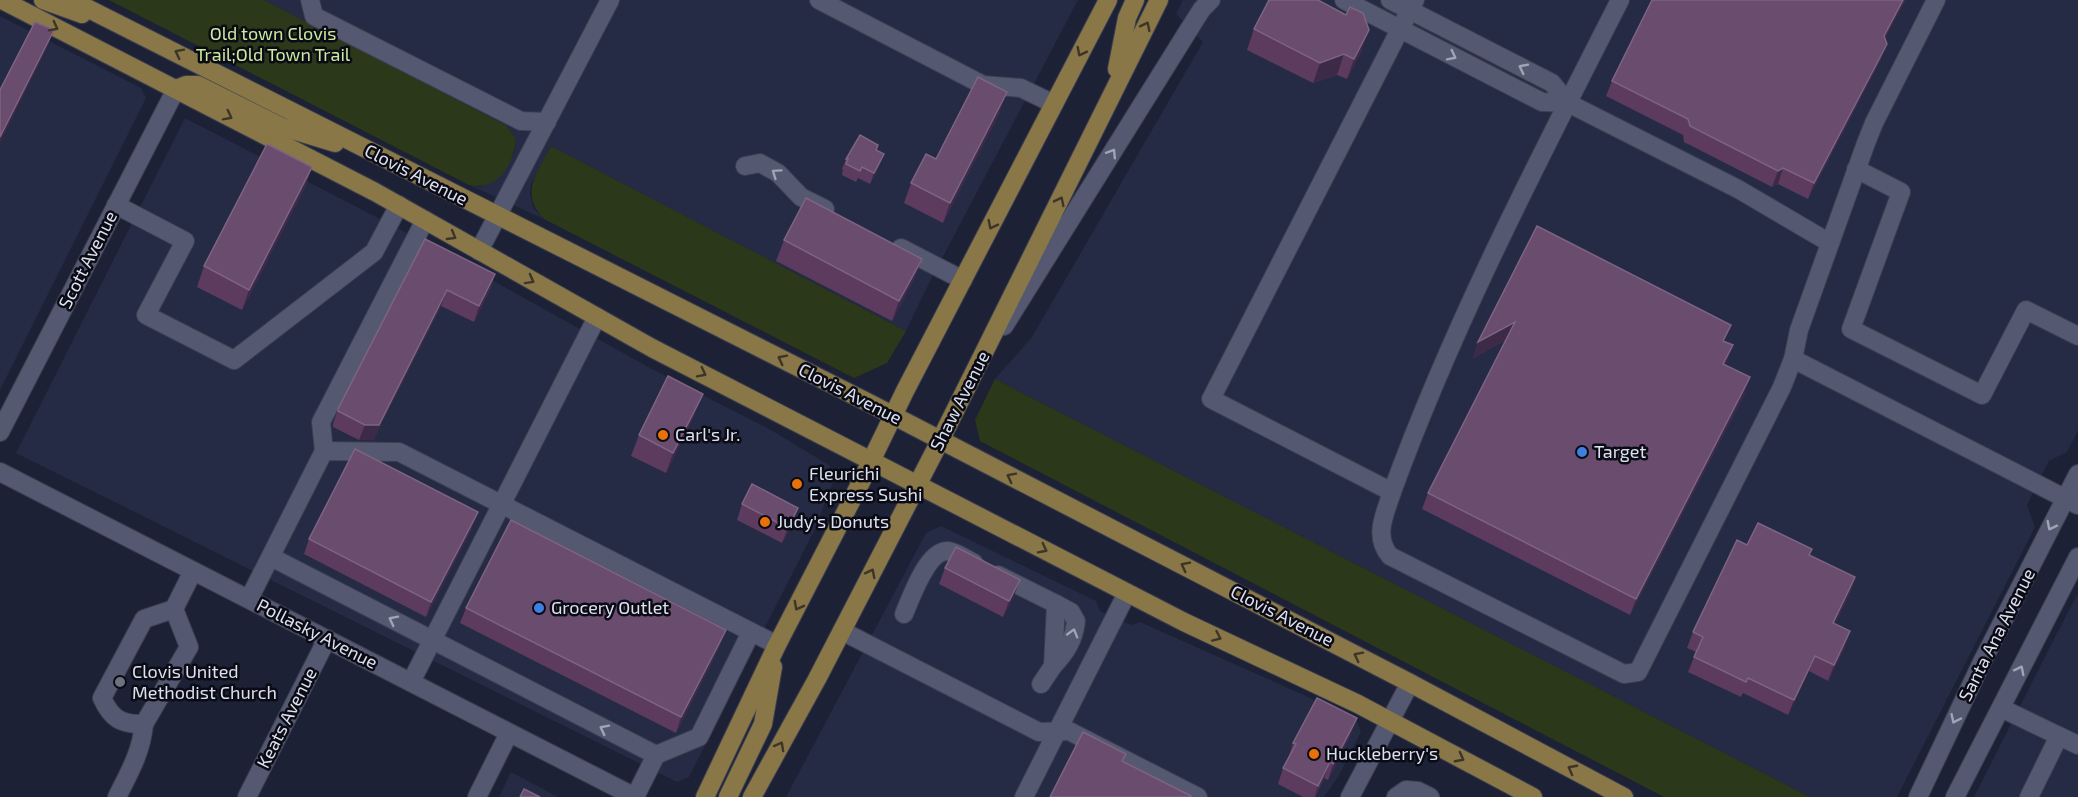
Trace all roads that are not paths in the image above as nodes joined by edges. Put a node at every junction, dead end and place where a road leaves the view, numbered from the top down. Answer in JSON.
{"nodes":[{"id":1,"x":2,"y":0,"type":"edge"},
{"id":2,"x":43,"y":0,"type":"edge"},
{"id":3,"x":71,"y":0,"type":"edge"},
{"id":4,"x":310,"y":0,"type":"edge"},
{"id":5,"x":610,"y":0,"type":"edge"},
{"id":6,"x":819,"y":0,"type":"edge"},
{"id":7,"x":1108,"y":0,"type":"edge"},
{"id":8,"x":1136,"y":0,"type":"edge"},
{"id":9,"x":1159,"y":0,"type":"edge"},
{"id":10,"x":1211,"y":0,"type":"edge"},
{"id":11,"x":1344,"y":0,"type":"edge"},
{"id":12,"x":1390,"y":0,"type":"edge"},
{"id":13,"x":1620,"y":0,"type":"edge"},
{"id":14,"x":1936,"y":0,"type":"edge"},
{"id":15,"x":1413,"y":5,"type":"edge"},
{"id":16,"x":1400,"y":29,"type":"junction"},
{"id":17,"x":144,"y":35,"type":"junction"},
{"id":18,"x":176,"y":89,"type":"junction"},
{"id":19,"x":1113,"y":92,"type":"junction"},
{"id":20,"x":1568,"y":103,"type":"junction"},
{"id":21,"x":1054,"y":104,"type":"junction"},
{"id":22,"x":547,"y":122,"type":"junction"},
{"id":23,"x":380,"y":157,"type":"junction"},
{"id":24,"x":745,"y":166,"type":"dead end"},
{"id":25,"x":1856,"y":169,"type":"junction"},
{"id":26,"x":116,"y":205,"type":"junction"},
{"id":27,"x":399,"y":205,"type":"junction"},
{"id":28,"x":497,"y":217,"type":"junction"},
{"id":29,"x":841,"y":218,"type":"edge"},
{"id":30,"x":425,"y":220,"type":"junction"},
{"id":31,"x":882,"y":239,"type":"edge"},
{"id":32,"x":1830,"y":243,"type":"junction"},
{"id":33,"x":479,"y":251,"type":"junction"},
{"id":34,"x":963,"y":280,"type":"junction"},
{"id":35,"x":597,"y":317,"type":"junction"},
{"id":36,"x":2078,"y":336,"type":"edge"},
{"id":37,"x":1793,"y":359,"type":"junction"},
{"id":38,"x":970,"y":381,"type":"junction"},
{"id":39,"x":893,"y":416,"type":"junction"},
{"id":40,"x":0,"y":432,"type":"edge"},
{"id":41,"x":940,"y":441,"type":"junction"},
{"id":42,"x":324,"y":451,"type":"junction"},
{"id":43,"x":872,"y":460,"type":"junction"},
{"id":44,"x":0,"y":472,"type":"edge"},
{"id":45,"x":2078,"y":474,"type":"edge"},
{"id":46,"x":917,"y":484,"type":"junction"},
{"id":47,"x":1392,"y":492,"type":"junction"},
{"id":48,"x":2072,"y":501,"type":"edge"},
{"id":49,"x":502,"y":505,"type":"junction"},
{"id":50,"x":271,"y":557,"type":"junction"},
{"id":51,"x":2078,"y":557,"type":"edge"},
{"id":52,"x":193,"y":571,"type":"junction"},
{"id":53,"x":1127,"y":593,"type":"junction"},
{"id":54,"x":249,"y":600,"type":"junction"},
{"id":55,"x":174,"y":609,"type":"junction"},
{"id":56,"x":904,"y":614,"type":"dead end"},
{"id":57,"x":842,"y":630,"type":"junction"},
{"id":58,"x":751,"y":632,"type":"junction"},
{"id":59,"x":327,"y":639,"type":"junction"},
{"id":60,"x":432,"y":640,"type":"junction"},
{"id":61,"x":777,"y":645,"type":"junction"},
{"id":62,"x":411,"y":682,"type":"junction"},
{"id":63,"x":1410,"y":682,"type":"junction"},
{"id":64,"x":1041,"y":684,"type":"dead end"},
{"id":65,"x":2001,"y":708,"type":"junction"},
{"id":66,"x":1390,"y":720,"type":"junction"},
{"id":67,"x":144,"y":724,"type":"junction"},
{"id":68,"x":1057,"y":732,"type":"junction"},
{"id":69,"x":509,"y":733,"type":"junction"},
{"id":70,"x":2059,"y":736,"type":"junction"},
{"id":71,"x":2078,"y":745,"type":"edge"},
{"id":72,"x":656,"y":756,"type":"junction"},
{"id":73,"x":1397,"y":796,"type":"edge"},
{"id":74,"x":117,"y":797,"type":"edge"},
{"id":75,"x":247,"y":797,"type":"edge"},
{"id":76,"x":477,"y":797,"type":"edge"},
{"id":77,"x":635,"y":797,"type":"edge"},
{"id":78,"x":705,"y":797,"type":"edge"},
{"id":79,"x":729,"y":797,"type":"edge"},
{"id":80,"x":752,"y":797,"type":"edge"},
{"id":81,"x":1024,"y":797,"type":"edge"},
{"id":82,"x":1198,"y":797,"type":"edge"},
{"id":83,"x":1350,"y":797,"type":"edge"},
{"id":84,"x":1430,"y":797,"type":"edge"},
{"id":85,"x":1533,"y":797,"type":"edge"},
{"id":86,"x":1624,"y":797,"type":"edge"},
{"id":87,"x":1918,"y":797,"type":"edge"},
{"id":88,"x":1955,"y":797,"type":"edge"},
{"id":89,"x":2029,"y":797,"type":"edge"}],
"edges":[{"from":1,"to":18,"type":"main road","name":"Clovis Avenue","one_way":true},
{"from":2,"to":17,"type":"main road"},
{"from":3,"to":17,"type":"main road","name":"Clovis Avenue"},
{"from":4,"to":22,"type":"street"},
{"from":5,"to":22,"type":"street"},
{"from":6,"to":21,"type":"street"},
{"from":7,"to":21,"type":"main road","one_way":true},
{"from":8,"to":19,"type":"main road"},
{"from":19,"to":9,"type":"main road","name":"Shaw Avenue","one_way":true},
{"from":38,"to":10,"type":"street","one_way":true},
{"from":11,"to":16,"type":"street"},
{"from":12,"to":15,"type":"street"},
{"from":13,"to":20,"type":"street"},
{"from":14,"to":25,"type":"street"},
{"from":15,"to":16,"type":"street"},
{"from":20,"to":15,"type":"street","one_way":true},
{"from":16,"to":20,"type":"street","one_way":true},
{"from":16,"to":47,"type":"street"},
{"from":23,"to":17,"type":"main road","name":"Clovis Avenue","one_way":true},
{"from":18,"to":23,"type":"main road"},
{"from":18,"to":26,"type":"street","name":"Scott Avenue"},
{"from":18,"to":27,"type":"main road","name":"Clovis Avenue","one_way":true},
{"from":38,"to":19,"type":"main road","name":"Shaw Avenue","one_way":true},
{"from":20,"to":32,"type":"street"},
{"from":20,"to":47,"type":"street"},
{"from":21,"to":34,"type":"main road","one_way":true},
{"from":22,"to":28,"type":"street"},
{"from":23,"to":28,"type":"main road","name":"Clovis Avenue"},
{"from":29,"to":24,"type":"street","one_way":true},
{"from":25,"to":32,"type":"street"},
{"from":25,"to":36,"type":"street"},
{"from":26,"to":27,"type":"street"},
{"from":26,"to":40,"type":"street","name":"Scott Avenue"},
{"from":27,"to":30,"type":"main road","name":"Clovis Avenue"},
{"from":28,"to":33,"type":"street"},
{"from":39,"to":28,"type":"main road","name":"Clovis Avenue","one_way":true},
{"from":30,"to":33,"type":"main road","name":"Clovis Avenue","one_way":true},
{"from":30,"to":42,"type":"street"},
{"from":31,"to":34,"type":"street"},
{"from":32,"to":37,"type":"street"},
{"from":33,"to":35,"type":"main road","name":"Clovis Avenue","one_way":true},
{"from":34,"to":39,"type":"main road"},
{"from":35,"to":43,"type":"main road","name":"Clovis Avenue","one_way":true},
{"from":35,"to":49,"type":"street"},
{"from":37,"to":47,"type":"street"},
{"from":37,"to":48,"type":"street"},
{"from":38,"to":41,"type":"main road","name":"Shaw Avenue"},
{"from":39,"to":41,"type":"main road","name":"Clovis Avenue"},
{"from":39,"to":43,"type":"main road"},
{"from":41,"to":46,"type":"main road","name":"Shaw Avenue"},
{"from":63,"to":41,"type":"main road","name":"Clovis Avenue","one_way":true},
{"from":42,"to":49,"type":"street"},
{"from":42,"to":50,"type":"street"},
{"from":43,"to":46,"type":"main road","name":"Clovis Avenue"},
{"from":43,"to":61,"type":"main road","one_way":true},
{"from":44,"to":52,"type":"street","name":"Pollasky Avenue"},
{"from":45,"to":48,"type":"street","name":"Santa Ana Avenue"},
{"from":46,"to":53,"type":"main road","name":"Clovis Avenue","one_way":true},
{"from":57,"to":46,"type":"main road","name":"Shaw Avenue","one_way":true},
{"from":48,"to":87,"type":"street","name":"Santa Ana Avenue","one_way":true},
{"from":49,"to":58,"type":"street"},
{"from":49,"to":60,"type":"street"},
{"from":50,"to":54,"type":"street"},
{"from":60,"to":50,"type":"street","one_way":true},
{"from":65,"to":51,"type":"street","name":"Santa Ana Avenue","one_way":true},
{"from":52,"to":54,"type":"street","name":"Pollasky Avenue"},
{"from":52,"to":55,"type":"street"},
{"from":53,"to":66,"type":"main road","name":"Clovis Avenue","one_way":true},
{"from":53,"to":68,"type":"street"},
{"from":54,"to":59,"type":"street","name":"Pollasky Avenue"},
{"from":55,"to":67,"type":"street"},
{"from":55,"to":67,"type":"street"},
{"from":64,"to":56,"type":"street","one_way":true},
{"from":57,"to":68,"type":"street"},
{"from":80,"to":57,"type":"main road","name":"Shaw Avenue","one_way":true},
{"from":58,"to":61,"type":"street"},
{"from":58,"to":72,"type":"street"},
{"from":59,"to":62,"type":"street","name":"Pollasky Avenue"},
{"from":59,"to":75,"type":"street","name":"Keats Avenue"},
{"from":60,"to":62,"type":"street"},
{"from":72,"to":60,"type":"street","one_way":true},
{"from":61,"to":78,"type":"main road"},
{"from":61,"to":79,"type":"main road"},
{"from":62,"to":69,"type":"street","name":"Pollasky Avenue"},
{"from":63,"to":66,"type":"street"},
{"from":86,"to":63,"type":"main road","name":"Clovis Avenue","one_way":true},
{"from":65,"to":70,"type":"street"},
{"from":65,"to":88,"type":"street","name":"Santa Ana Avenue"},
{"from":66,"to":83,"type":"street"},
{"from":66,"to":85,"type":"main road","name":"Clovis Avenue","one_way":true},
{"from":67,"to":74,"type":"street"},
{"from":68,"to":81,"type":"street"},
{"from":68,"to":82,"type":"street"},
{"from":69,"to":76,"type":"street"},
{"from":69,"to":77,"type":"street","name":"Pollasky Avenue"},
{"from":70,"to":71,"type":"street"},
{"from":70,"to":89,"type":"street"},
{"from":72,"to":77,"type":"street"},
{"from":73,"to":84,"type":"street"}]}
